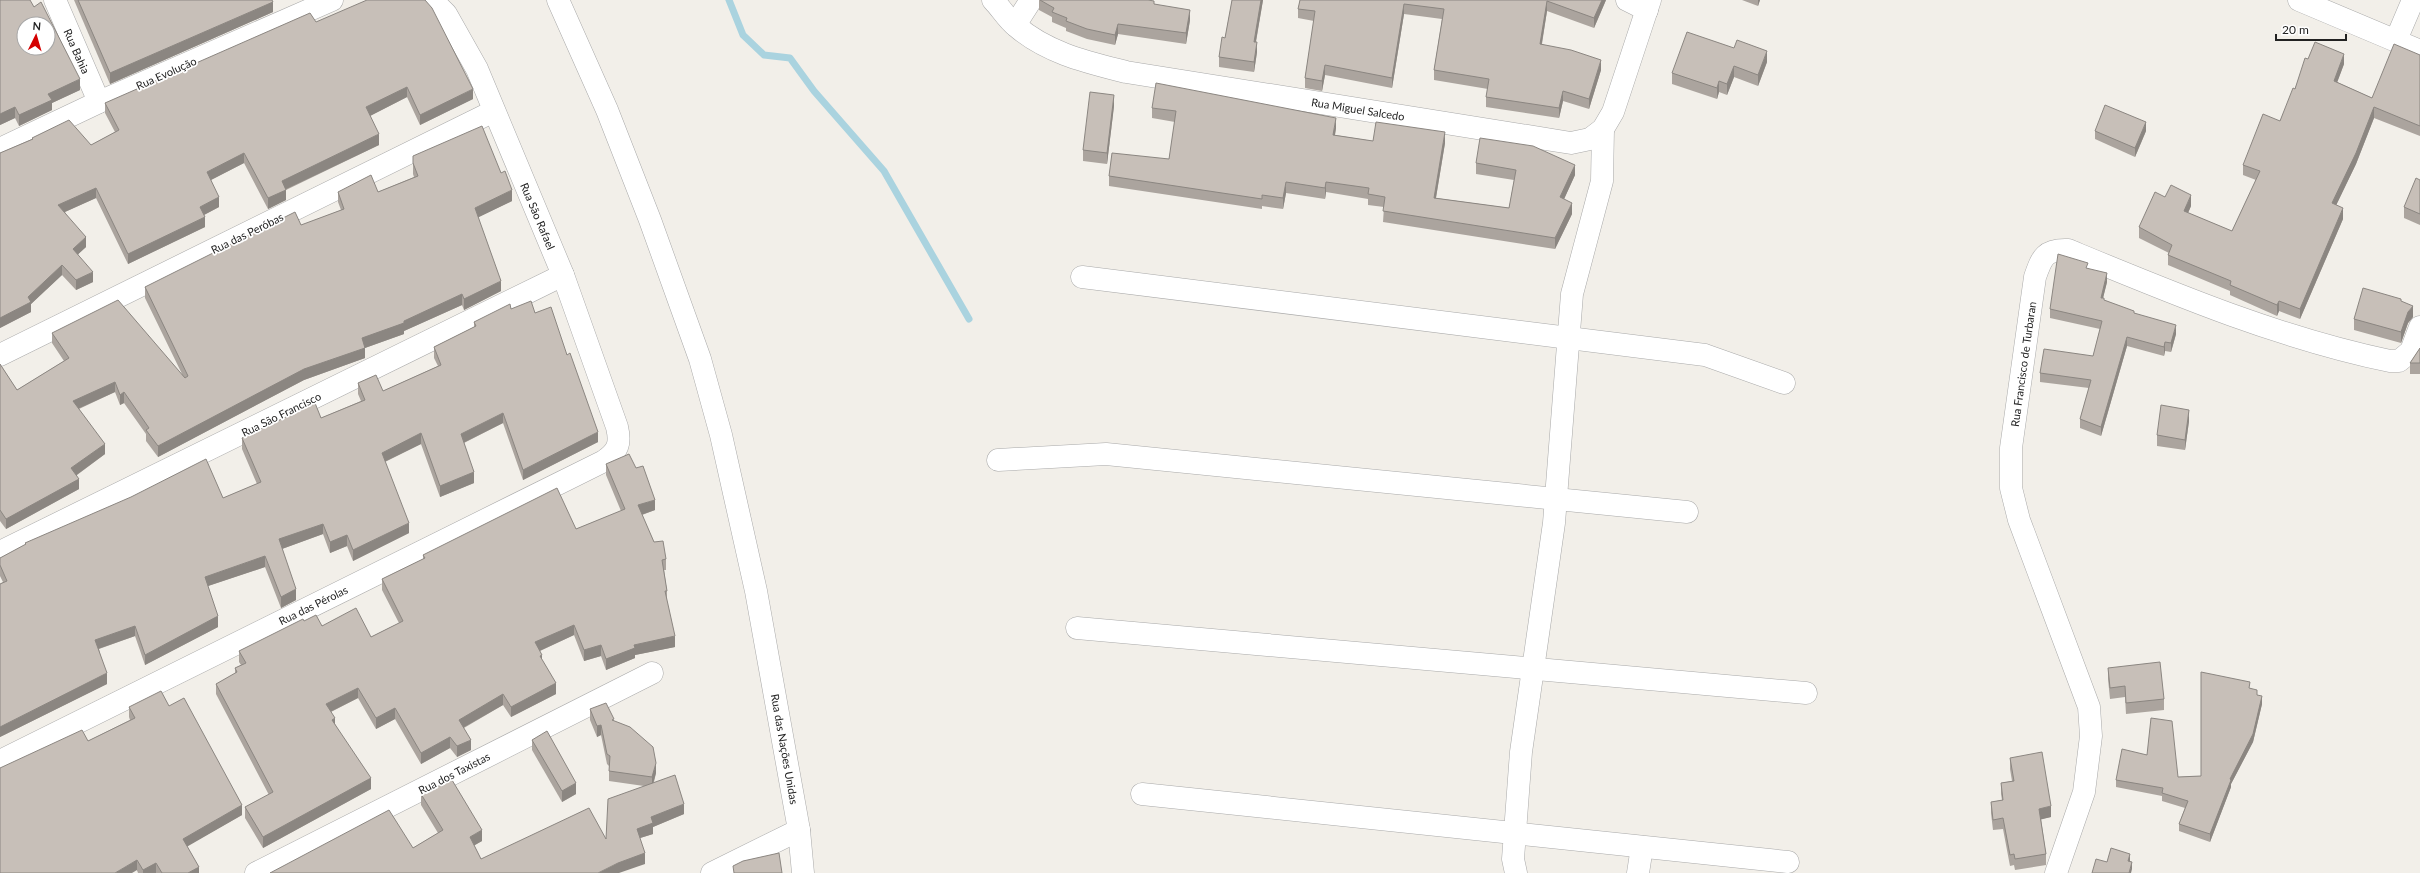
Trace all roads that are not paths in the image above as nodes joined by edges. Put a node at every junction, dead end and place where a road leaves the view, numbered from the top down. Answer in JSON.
{"nodes":[{"id":1,"x":55,"y":0,"type":"edge"},
{"id":2,"x":332,"y":0,"type":"edge"},
{"id":3,"x":432,"y":0,"type":"edge"},
{"id":4,"x":558,"y":0,"type":"edge"},
{"id":5,"x":994,"y":0,"type":"edge"},
{"id":6,"x":1031,"y":0,"type":"edge"},
{"id":7,"x":1627,"y":0,"type":"edge"},
{"id":8,"x":2299,"y":0,"type":"edge"},
{"id":9,"x":2413,"y":0,"type":"edge"},
{"id":10,"x":1648,"y":5,"type":"edge"},
{"id":11,"x":1015,"y":25,"type":"junction"},
{"id":12,"x":2396,"y":40,"type":"junction"},
{"id":13,"x":2420,"y":51,"type":"edge"},
{"id":14,"x":99,"y":102,"type":"junction"},
{"id":15,"x":494,"y":111,"type":"junction"},
{"id":16,"x":1603,"y":129,"type":"junction"},
{"id":17,"x":0,"y":148,"type":"edge"},
{"id":18,"x":563,"y":275,"type":"junction"},
{"id":19,"x":1082,"y":277,"type":"dead end"},
{"id":20,"x":2420,"y":327,"type":"edge"},
{"id":21,"x":1568,"y":337,"type":"junction"},
{"id":22,"x":0,"y":355,"type":"edge"},
{"id":23,"x":1784,"y":382,"type":"dead end"},
{"id":24,"x":619,"y":443,"type":"joint"},
{"id":25,"x":998,"y":460,"type":"dead end"},
{"id":26,"x":1556,"y":499,"type":"junction"},
{"id":27,"x":1687,"y":512,"type":"dead end"},
{"id":28,"x":0,"y":552,"type":"edge"},
{"id":29,"x":1077,"y":628,"type":"dead end"},
{"id":30,"x":1533,"y":669,"type":"junction"},
{"id":31,"x":652,"y":673,"type":"dead end"},
{"id":32,"x":1806,"y":693,"type":"dead end"},
{"id":33,"x":0,"y":761,"type":"edge"},
{"id":34,"x":1142,"y":794,"type":"dead end"},
{"id":35,"x":799,"y":830,"type":"junction"},
{"id":36,"x":1515,"y":834,"type":"junction"},
{"id":37,"x":1642,"y":847,"type":"junction"},
{"id":38,"x":1788,"y":862,"type":"dead end"},
{"id":39,"x":256,"y":873,"type":"edge"},
{"id":40,"x":712,"y":873,"type":"edge"},
{"id":41,"x":803,"y":873,"type":"edge"},
{"id":42,"x":1516,"y":873,"type":"edge"},
{"id":43,"x":1638,"y":873,"type":"edge"},
{"id":44,"x":2056,"y":873,"type":"edge"}],
"edges":[{"from":1,"to":14,"type":"street","name":"Rua Bahia"},
{"from":2,"to":14,"type":"street","name":"Rua Evolução"},
{"from":3,"to":15,"type":"street","name":"Rua São Rafael"},
{"from":4,"to":35,"type":"street","name":"Rua das Nações Unidas"},
{"from":5,"to":11,"type":"street","name":"Rua Miguel Salcedo"},
{"from":6,"to":11,"type":"street"},
{"from":7,"to":10,"type":"street"},
{"from":8,"to":12,"type":"street"},
{"from":9,"to":12,"type":"street"},
{"from":10,"to":16,"type":"street","name":"Rua Miguel Salcedo"},
{"from":11,"to":16,"type":"street","name":"Rua Miguel Salcedo"},
{"from":12,"to":13,"type":"street"},
{"from":14,"to":17,"type":"street","name":"Rua Evolução"},
{"from":15,"to":18,"type":"street","name":"Rua São Rafael"},
{"from":15,"to":22,"type":"street","name":"Rua das Peróbas"},
{"from":16,"to":21,"type":"street"},
{"from":18,"to":24,"type":"street","name":"Rua São Rafael"},
{"from":18,"to":28,"type":"street","name":"Rua São Francisco"},
{"from":19,"to":21,"type":"street"},
{"from":20,"to":44,"type":"street","name":"Rua Francisco de Turbaran"},
{"from":21,"to":23,"type":"street"},
{"from":21,"to":26,"type":"street"},
{"from":24,"to":33,"type":"street","name":"Rua das Pérolas"},
{"from":25,"to":26,"type":"street"},
{"from":26,"to":27,"type":"street"},
{"from":26,"to":30,"type":"street"},
{"from":29,"to":30,"type":"street"},
{"from":30,"to":32,"type":"street"},
{"from":30,"to":36,"type":"street"},
{"from":31,"to":39,"type":"street","name":"Rua dos Taxistas"},
{"from":34,"to":36,"type":"street"},
{"from":35,"to":40,"type":"street"},
{"from":35,"to":41,"type":"street","name":"Rua das Nações Unidas"},
{"from":36,"to":37,"type":"street"},
{"from":36,"to":42,"type":"street"},
{"from":37,"to":38,"type":"street"},
{"from":37,"to":43,"type":"street"}]}
